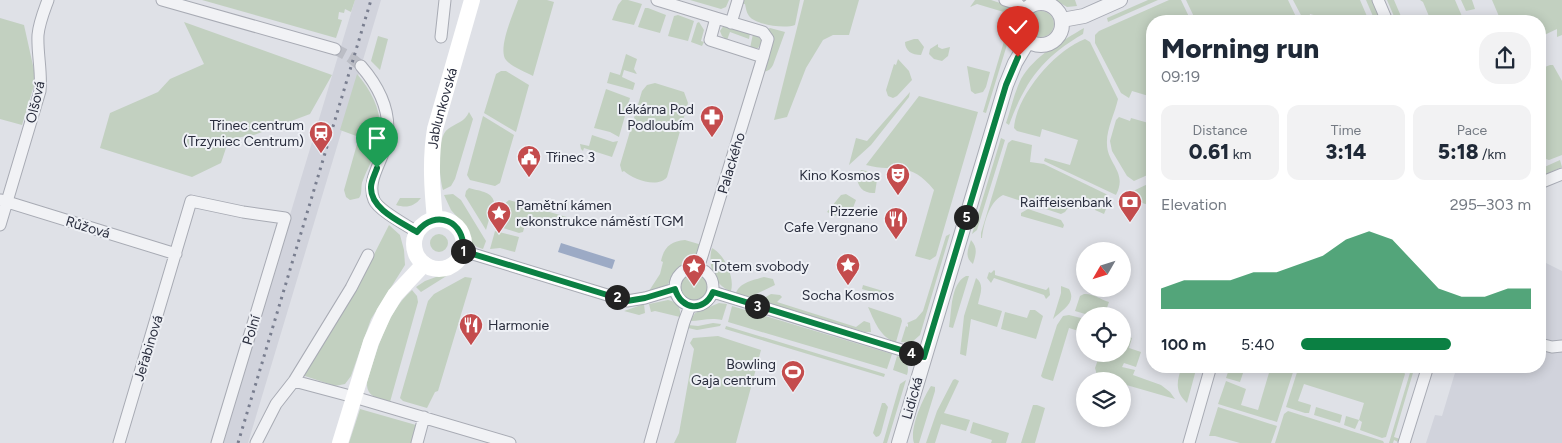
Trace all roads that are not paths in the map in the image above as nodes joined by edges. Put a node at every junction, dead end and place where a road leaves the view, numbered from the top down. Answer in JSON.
{"nodes":[{"id":1,"x":48,"y":0,"type":"edge"},
{"id":2,"x":162,"y":0,"type":"edge"},
{"id":3,"x":445,"y":0,"type":"edge"},
{"id":4,"x":472,"y":0,"type":"edge"},
{"id":5,"x":657,"y":0,"type":"edge"},
{"id":6,"x":738,"y":0,"type":"edge"},
{"id":7,"x":1005,"y":0,"type":"edge"},
{"id":8,"x":1120,"y":0,"type":"edge"},
{"id":9,"x":1378,"y":0,"type":"edge"},
{"id":10,"x":1039,"y":1,"type":"edge"},
{"id":11,"x":1024,"y":11,"type":"junction"},
{"id":12,"x":1384,"y":15,"type":"edge"},
{"id":13,"x":716,"y":18,"type":"junction"},
{"id":14,"x":1062,"y":20,"type":"junction"},
{"id":15,"x":731,"y":23,"type":"junction"},
{"id":16,"x":441,"y":37,"type":"dead end"},
{"id":17,"x":1028,"y":41,"type":"junction"},
{"id":18,"x":335,"y":49,"type":"tunnel mouth"},
{"id":19,"x":763,"y":57,"type":"junction"},
{"id":20,"x":361,"y":66,"type":"tunnel mouth"},
{"id":21,"x":1562,"y":174,"type":"edge"},
{"id":22,"x":1546,"y":181,"type":"edge"},
{"id":23,"x":4,"y":201,"type":"edge"},
{"id":24,"x":285,"y":218,"type":"joint"},
{"id":25,"x":435,"y":219,"type":"junction"},
{"id":26,"x":0,"y":225,"type":"edge"},
{"id":27,"x":417,"y":232,"type":"junction"},
{"id":28,"x":463,"y":251,"type":"junction"},
{"id":29,"x":176,"y":254,"type":"junction"},
{"id":30,"x":368,"y":255,"type":"dead end"},
{"id":31,"x":424,"y":264,"type":"junction"},
{"id":32,"x":698,"y":268,"type":"junction"},
{"id":33,"x":675,"y":289,"type":"junction"},
{"id":34,"x":713,"y":292,"type":"junction"},
{"id":35,"x":690,"y":306,"type":"junction"},
{"id":36,"x":1546,"y":346,"type":"edge"},
{"id":37,"x":1562,"y":346,"type":"edge"},
{"id":38,"x":924,"y":357,"type":"junction"},
{"id":39,"x":1209,"y":373,"type":"edge"},
{"id":40,"x":1426,"y":373,"type":"edge"},
{"id":41,"x":294,"y":381,"type":"junction"},
{"id":42,"x":354,"y":397,"type":"junction"},
{"id":43,"x":424,"y":417,"type":"junction"},
{"id":44,"x":119,"y":443,"type":"edge"},
{"id":45,"x":217,"y":443,"type":"edge"},
{"id":46,"x":256,"y":443,"type":"edge"},
{"id":47,"x":340,"y":443,"type":"edge"},
{"id":48,"x":417,"y":443,"type":"edge"},
{"id":49,"x":510,"y":443,"type":"edge"},
{"id":50,"x":650,"y":443,"type":"edge"},
{"id":51,"x":899,"y":443,"type":"edge"},
{"id":52,"x":1189,"y":443,"type":"edge"},
{"id":53,"x":1404,"y":443,"type":"edge"}],
"edges":[{"from":1,"to":23,"type":"street","name":"Olšová"},
{"from":2,"to":18,"type":"street"},
{"from":3,"to":16,"type":"street"},
{"from":4,"to":25,"type":"main road","name":"Jablunkovská"},
{"from":5,"to":13,"type":"street"},
{"from":6,"to":15,"type":"street"},
{"from":7,"to":11,"type":"street"},
{"from":8,"to":14,"type":"street"},
{"from":9,"to":12,"type":"street"},
{"from":10,"to":11,"type":"street"},
{"from":10,"to":14,"type":"street"},
{"from":11,"to":17,"type":"street"},
{"from":13,"to":15,"type":"street"},
{"from":13,"to":19,"type":"street"},
{"from":14,"to":17,"type":"street"},
{"from":15,"to":19,"type":"street","name":"Palackého"},
{"from":17,"to":38,"type":"street","name":"Lidická"},
{"from":19,"to":32,"type":"street","name":"Palackého"},
{"from":20,"to":27,"type":"street"},
{"from":21,"to":22,"type":"street"},
{"from":23,"to":26,"type":"street","name":"Olšová"},
{"from":23,"to":29,"type":"street","name":"Růžová"},
{"from":24,"to":29,"type":"street","name":"Jeřabinová"},
{"from":24,"to":45,"type":"street","name":"Polní"},
{"from":25,"to":27,"type":"main road"},
{"from":25,"to":28,"type":"main road"},
{"from":27,"to":31,"type":"main road"},
{"from":28,"to":31,"type":"main road"},
{"from":28,"to":33,"type":"street"},
{"from":29,"to":44,"type":"street","name":"Jeřabinová"},
{"from":30,"to":41,"type":"street"},
{"from":31,"to":42,"type":"main road"},
{"from":32,"to":33,"type":"street"},
{"from":32,"to":34,"type":"street"},
{"from":33,"to":35,"type":"street"},
{"from":34,"to":35,"type":"street"},
{"from":34,"to":38,"type":"street"},
{"from":35,"to":50,"type":"street"},
{"from":36,"to":37,"type":"street"},
{"from":38,"to":51,"type":"street","name":"Lidická"},
{"from":39,"to":52,"type":"street"},
{"from":40,"to":53,"type":"street"},
{"from":41,"to":42,"type":"street"},
{"from":41,"to":46,"type":"street"},
{"from":42,"to":43,"type":"street"},
{"from":42,"to":47,"type":"main road"},
{"from":43,"to":48,"type":"street"},
{"from":43,"to":49,"type":"street"}]}
